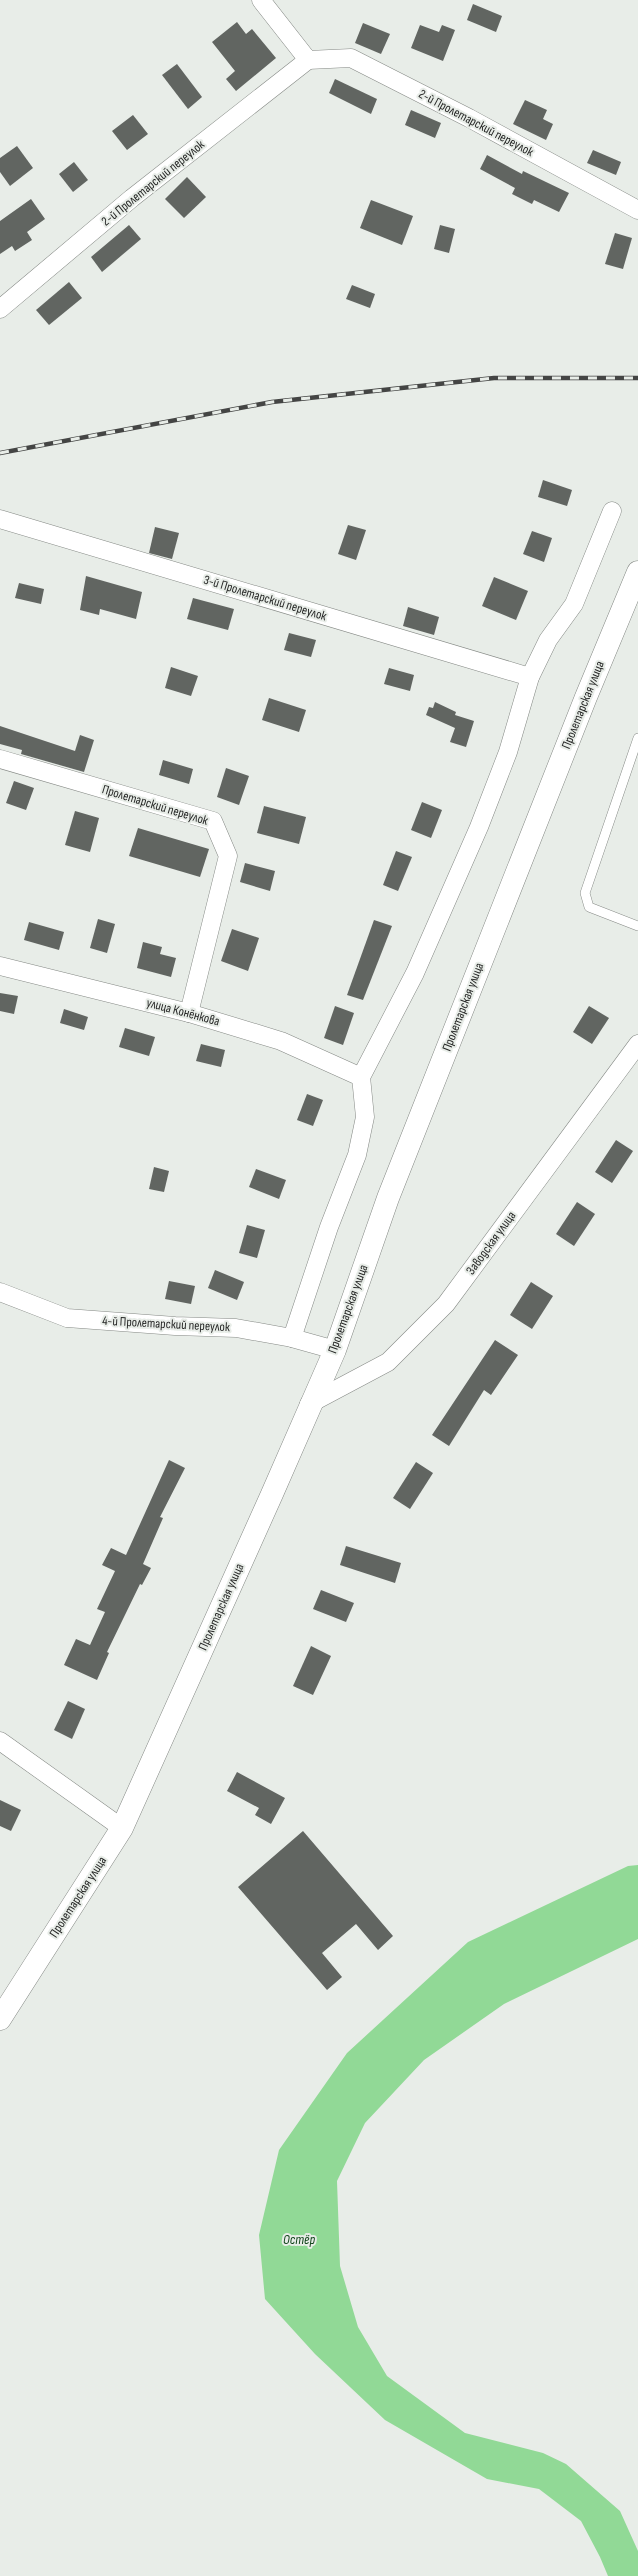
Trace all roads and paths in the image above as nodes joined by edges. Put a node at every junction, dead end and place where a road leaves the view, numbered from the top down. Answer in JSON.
{"nodes":[{"id":1,"x":261,"y":0,"type":"edge"},
{"id":2,"x":308,"y":60,"type":"junction"},
{"id":3,"x":638,"y":210,"type":"edge"},
{"id":4,"x":0,"y":309,"type":"edge"},
{"id":5,"x":612,"y":512,"type":"dead end"},
{"id":6,"x":0,"y":519,"type":"edge"},
{"id":7,"x":638,"y":572,"type":"edge"},
{"id":8,"x":530,"y":677,"type":"junction"},
{"id":9,"x":638,"y":738,"type":"edge"},
{"id":10,"x":0,"y":758,"type":"edge"},
{"id":11,"x":638,"y":926,"type":"edge"},
{"id":12,"x":0,"y":966,"type":"edge"},
{"id":13,"x":189,"y":1013,"type":"junction"},
{"id":14,"x":638,"y":1044,"type":"edge"},
{"id":15,"x":361,"y":1077,"type":"junction"},
{"id":16,"x":0,"y":1292,"type":"edge"},
{"id":17,"x":292,"y":1338,"type":"junction"},
{"id":18,"x":335,"y":1350,"type":"junction"},
{"id":19,"x":309,"y":1404,"type":"junction"},
{"id":20,"x":0,"y":1741,"type":"edge"},
{"id":21,"x":122,"y":1828,"type":"junction"},
{"id":22,"x":0,"y":2019,"type":"edge"}],
"edges":[{"from":1,"to":2,"type":"street"},
{"from":2,"to":3,"type":"street","name":"2-й Пролетарский переулок"},
{"from":2,"to":4,"type":"street","name":"2-й Пролетарский переулок"},
{"from":5,"to":8,"type":"street"},
{"from":6,"to":8,"type":"street","name":"3-й Пролетарский переулок"},
{"from":7,"to":18,"type":"main road","name":"Пролетарская улица"},
{"from":8,"to":15,"type":"street"},
{"from":9,"to":11,"type":"lane"},
{"from":10,"to":13,"type":"street","name":"Пролетарский переулок"},
{"from":12,"to":13,"type":"street","name":"улица Конёнкова"},
{"from":13,"to":15,"type":"street","name":"улица Конёнкова"},
{"from":14,"to":19,"type":"street","name":"Заводская улица"},
{"from":15,"to":17,"type":"street"},
{"from":16,"to":17,"type":"street","name":"4-й Пролетарский переулок"},
{"from":17,"to":18,"type":"street","name":"4-й Пролетарский переулок"},
{"from":18,"to":19,"type":"main road","name":"Пролетарская улица"},
{"from":19,"to":21,"type":"main road","name":"Пролетарская улица"},
{"from":20,"to":21,"type":"street"},
{"from":21,"to":22,"type":"main road","name":"Пролетарская улица"}]}
